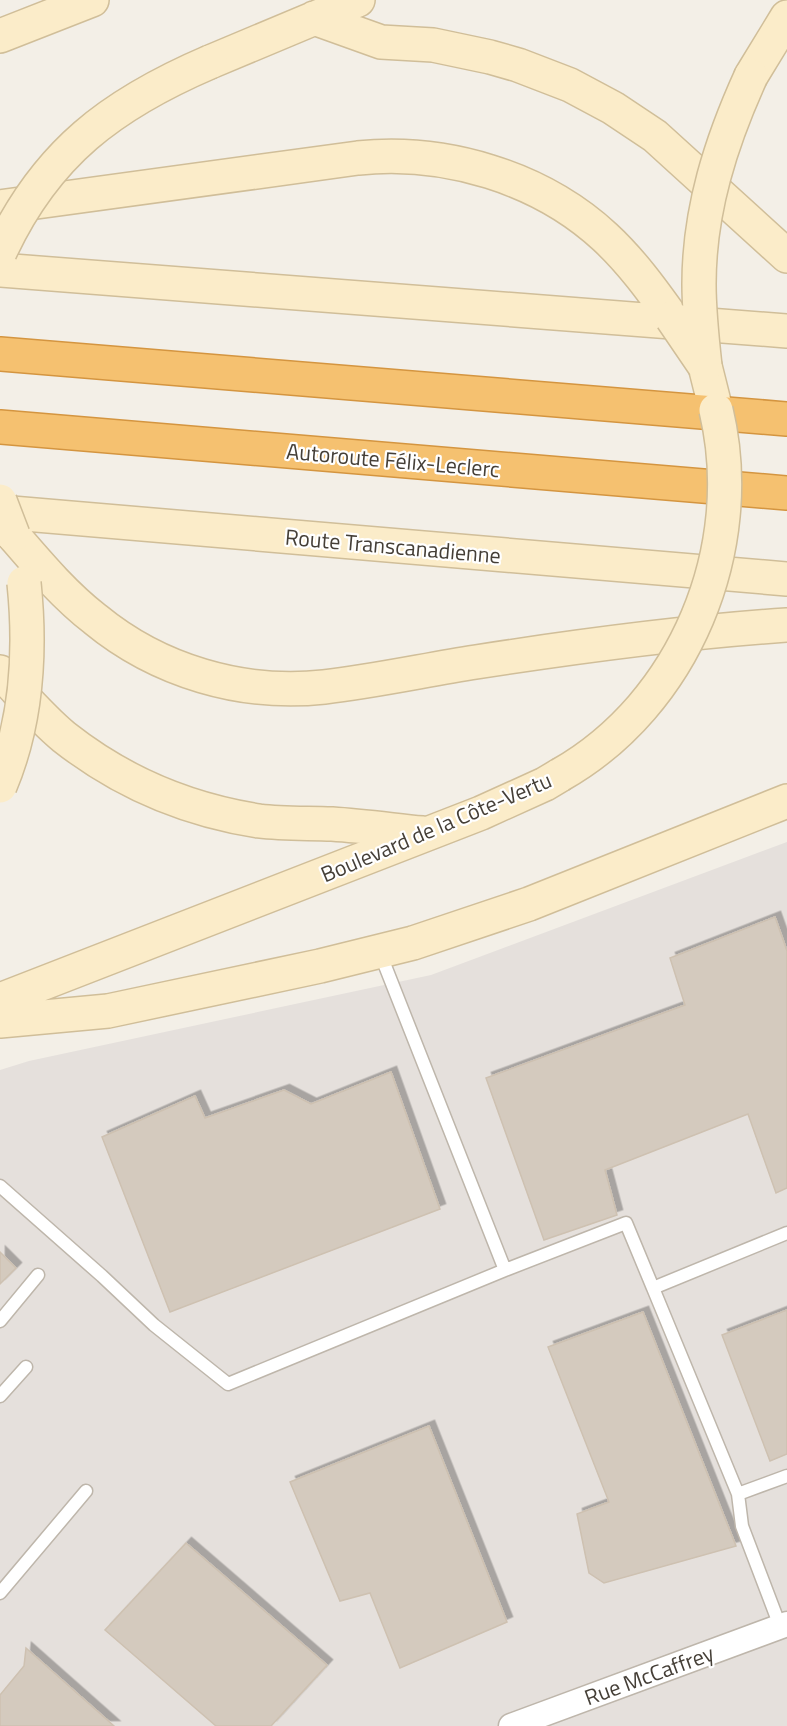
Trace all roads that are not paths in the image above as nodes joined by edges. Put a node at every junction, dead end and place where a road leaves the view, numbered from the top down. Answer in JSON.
{"nodes":[{"id":1,"x":92,"y":0,"type":"edge"},
{"id":2,"x":357,"y":0,"type":"edge"},
{"id":3,"x":787,"y":17,"type":"edge"},
{"id":4,"x":314,"y":18,"type":"junction"},
{"id":5,"x":0,"y":36,"type":"edge"},
{"id":6,"x":0,"y":207,"type":"edge"},
{"id":7,"x":0,"y":252,"type":"edge"},
{"id":8,"x":787,"y":256,"type":"edge"},
{"id":9,"x":0,"y":270,"type":"edge"},
{"id":10,"x":787,"y":331,"type":"edge"},
{"id":11,"x":0,"y":354,"type":"edge"},
{"id":12,"x":705,"y":366,"type":"junction"},
{"id":13,"x":787,"y":419,"type":"edge"},
{"id":14,"x":0,"y":427,"type":"edge"},
{"id":15,"x":787,"y":493,"type":"edge"},
{"id":16,"x":0,"y":501,"type":"edge"},
{"id":17,"x":6,"y":523,"type":"edge"},
{"id":18,"x":787,"y":579,"type":"edge"},
{"id":19,"x":787,"y":625,"type":"edge"},
{"id":20,"x":0,"y":672,"type":"edge"},
{"id":21,"x":0,"y":786,"type":"edge"},
{"id":22,"x":787,"y":801,"type":"edge"},
{"id":23,"x":427,"y":834,"type":"junction"},
{"id":24,"x":379,"y":951,"type":"junction"},
{"id":25,"x":0,"y":1000,"type":"edge"},
{"id":26,"x":0,"y":1021,"type":"edge"},
{"id":27,"x":0,"y":1186,"type":"edge"},
{"id":28,"x":787,"y":1233,"type":"edge"},
{"id":29,"x":505,"y":1270,"type":"junction"},
{"id":30,"x":38,"y":1275,"type":"dead end"},
{"id":31,"x":653,"y":1288,"type":"junction"},
{"id":32,"x":0,"y":1321,"type":"edge"},
{"id":33,"x":26,"y":1367,"type":"dead end"},
{"id":34,"x":0,"y":1396,"type":"edge"},
{"id":35,"x":787,"y":1476,"type":"edge"},
{"id":36,"x":86,"y":1491,"type":"dead end"},
{"id":37,"x":738,"y":1494,"type":"junction"},
{"id":38,"x":0,"y":1593,"type":"edge"},
{"id":39,"x":784,"y":1625,"type":"edge"},
{"id":40,"x":511,"y":1726,"type":"edge"}],
"edges":[{"from":1,"to":5,"type":"main road"},
{"from":2,"to":4,"type":"main road"},
{"from":3,"to":12,"type":"main road","name":"Boulevard de la Côte-Vertu","bridge":true},
{"from":4,"to":7,"type":"main road","bridge":true},
{"from":4,"to":8,"type":"main road"},
{"from":6,"to":12,"type":"main road","bridge":true},
{"from":9,"to":10,"type":"main road"},
{"from":11,"to":13,"type":"highway"},
{"from":12,"to":23,"type":"main road","name":"Boulevard de la Côte-Vertu","bridge":true},
{"from":14,"to":15,"type":"highway","name":"Autoroute Félix-Leclerc"},
{"from":16,"to":17,"type":"main road","bridge":true},
{"from":17,"to":18,"type":"main road","name":"Route Transcanadienne"},
{"from":17,"to":19,"type":"main road"},
{"from":17,"to":21,"type":"main road","bridge":true},
{"from":20,"to":23,"type":"main road"},
{"from":22,"to":24,"type":"main road"},
{"from":23,"to":25,"type":"main road","name":"Boulevard de la Côte-Vertu"},
{"from":24,"to":26,"type":"main road"},
{"from":24,"to":29,"type":"lane"},
{"from":27,"to":29,"type":"lane"},
{"from":28,"to":31,"type":"lane"},
{"from":29,"to":31,"type":"lane"},
{"from":30,"to":32,"type":"lane"},
{"from":31,"to":37,"type":"lane"},
{"from":33,"to":34,"type":"lane"},
{"from":35,"to":37,"type":"lane"},
{"from":36,"to":38,"type":"lane"},
{"from":37,"to":39,"type":"lane"},
{"from":39,"to":40,"type":"street","name":"Rue McCaffrey"}]}
